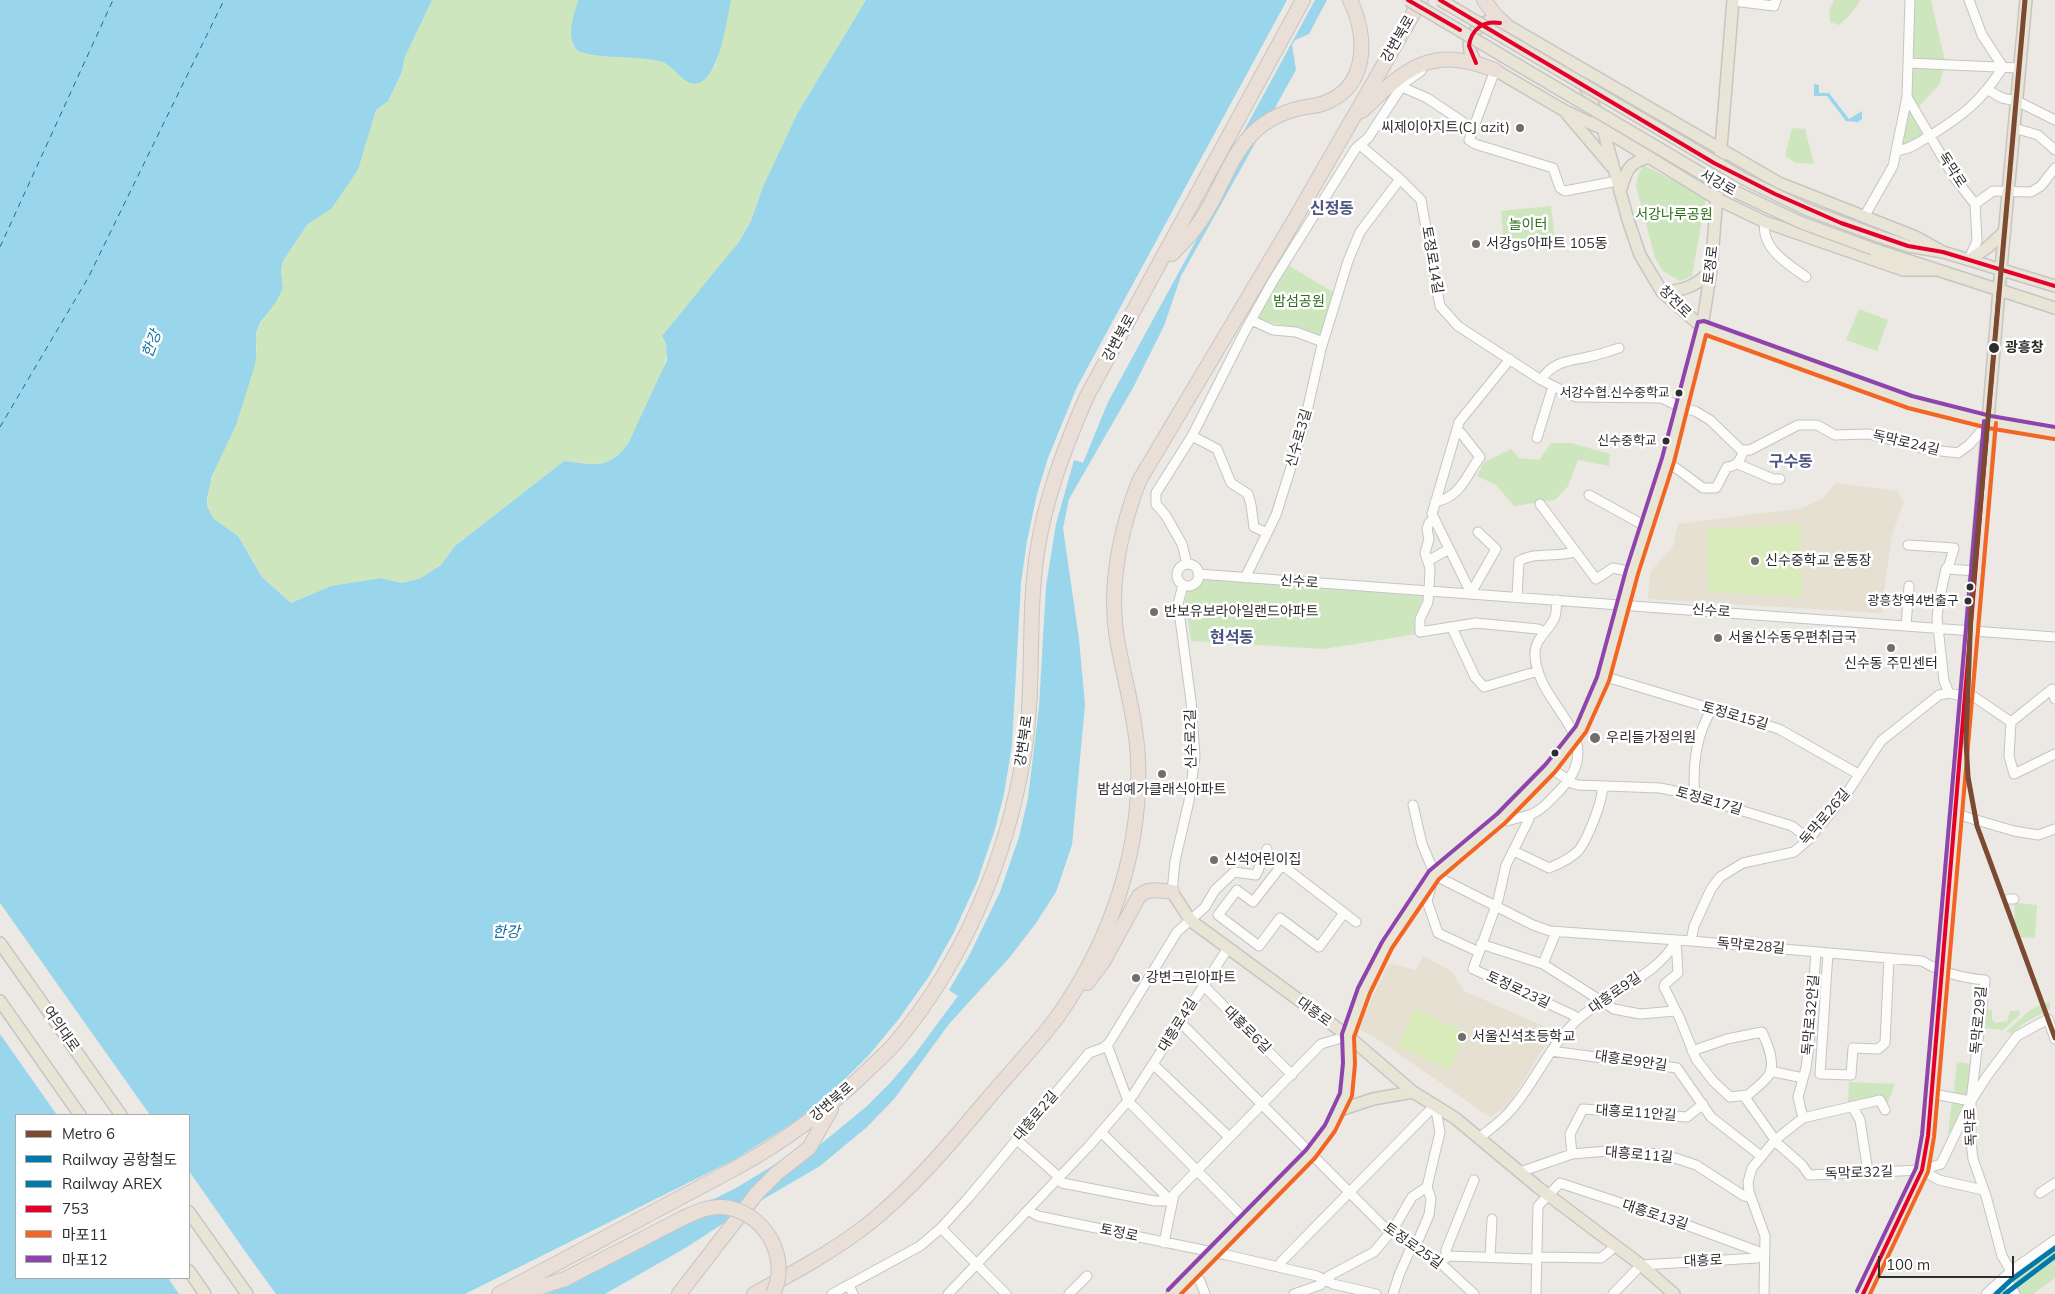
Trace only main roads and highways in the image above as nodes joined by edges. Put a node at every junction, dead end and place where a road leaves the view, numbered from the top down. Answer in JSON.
{"nodes":[{"id":1,"x":1302,"y":0,"type":"edge"},
{"id":2,"x":1350,"y":0,"type":"edge"},
{"id":3,"x":1408,"y":0,"type":"edge"},
{"id":4,"x":1421,"y":0,"type":"edge"},
{"id":5,"x":1440,"y":0,"type":"edge"},
{"id":6,"x":1484,"y":0,"type":"edge"},
{"id":7,"x":1733,"y":0,"type":"edge"},
{"id":8,"x":2026,"y":0,"type":"edge"},
{"id":9,"x":1505,"y":24,"type":"junction"},
{"id":10,"x":1569,"y":61,"type":"junction"},
{"id":11,"x":1476,"y":63,"type":"junction"},
{"id":12,"x":1495,"y":70,"type":"joint"},
{"id":13,"x":1565,"y":111,"type":"junction"},
{"id":14,"x":1351,"y":122,"type":"junction"},
{"id":15,"x":1603,"y":129,"type":"junction"},
{"id":16,"x":1721,"y":151,"type":"junction"},
{"id":17,"x":1649,"y":157,"type":"junction"},
{"id":18,"x":1617,"y":181,"type":"junction"},
{"id":19,"x":1718,"y":199,"type":"junction"},
{"id":20,"x":2005,"y":231,"type":"junction"},
{"id":21,"x":1943,"y":252,"type":"junction"},
{"id":22,"x":1969,"y":260,"type":"junction"},
{"id":23,"x":2002,"y":269,"type":"junction"},
{"id":24,"x":1712,"y":270,"type":"junction"},
{"id":25,"x":1938,"y":270,"type":"junction"},
{"id":26,"x":1155,"y":274,"type":"junction"},
{"id":27,"x":2055,"y":286,"type":"edge"},
{"id":28,"x":2000,"y":290,"type":"junction"},
{"id":29,"x":1662,"y":292,"type":"junction"},
{"id":30,"x":2055,"y":308,"type":"edge"},
{"id":31,"x":1702,"y":327,"type":"junction"},
{"id":32,"x":1990,"y":422,"type":"junction"},
{"id":33,"x":2055,"y":433,"type":"edge"},
{"id":34,"x":1172,"y":892,"type":"joint"},
{"id":35,"x":0,"y":943,"type":"edge"},
{"id":36,"x":1074,"y":992,"type":"junction"},
{"id":37,"x":0,"y":1002,"type":"edge"},
{"id":38,"x":1348,"y":1036,"type":"junction"},
{"id":39,"x":1413,"y":1092,"type":"junction"},
{"id":40,"x":835,"y":1102,"type":"junction"},
{"id":41,"x":1340,"y":1110,"type":"junction"},
{"id":42,"x":79,"y":1114,"type":"edge"},
{"id":43,"x":120,"y":1114,"type":"edge"},
{"id":44,"x":190,"y":1213,"type":"edge"},
{"id":45,"x":190,"y":1272,"type":"edge"},
{"id":46,"x":205,"y":1294,"type":"edge"},
{"id":47,"x":247,"y":1294,"type":"edge"},
{"id":48,"x":499,"y":1294,"type":"edge"},
{"id":49,"x":519,"y":1294,"type":"edge"},
{"id":50,"x":678,"y":1294,"type":"edge"},
{"id":51,"x":754,"y":1294,"type":"edge"},
{"id":52,"x":773,"y":1294,"type":"edge"},
{"id":53,"x":1172,"y":1294,"type":"edge"},
{"id":54,"x":1674,"y":1294,"type":"edge"},
{"id":55,"x":1863,"y":1294,"type":"edge"}],
"edges":[{"from":1,"to":26,"type":"highway","name":"강변북로"},
{"from":2,"to":26,"type":"highway"},
{"from":3,"to":25,"type":"main road","name":"서강로","bridge":true},
{"from":4,"to":14,"type":"highway","name":"강변북로"},
{"from":5,"to":21,"type":"main road","name":"서강로","bridge":true},
{"from":6,"to":9,"type":"highway"},
{"from":7,"to":16,"type":"main road","name":"토정로"},
{"from":8,"to":20,"type":"main road"},
{"from":9,"to":10,"type":"main road"},
{"from":9,"to":11,"type":"main road"},
{"from":10,"to":15,"type":"main road","name":"창전로"},
{"from":10,"to":16,"type":"main road"},
{"from":11,"to":12,"type":"highway"},
{"from":11,"to":14,"type":"highway"},
{"from":12,"to":13,"type":"main road"},
{"from":13,"to":15,"type":"main road"},
{"from":13,"to":18,"type":"main road"},
{"from":14,"to":36,"type":"highway","name":"강변북로"},
{"from":15,"to":17,"type":"main road"},
{"from":15,"to":18,"type":"main road","name":"창전로"},
{"from":16,"to":19,"type":"main road","name":"토정로"},
{"from":16,"to":21,"type":"main road"},
{"from":17,"to":18,"type":"main road"},
{"from":17,"to":19,"type":"main road"},
{"from":18,"to":29,"type":"main road","name":"창전로"},
{"from":19,"to":24,"type":"main road","name":"토정로"},
{"from":19,"to":25,"type":"main road"},
{"from":20,"to":22,"type":"main road"},
{"from":20,"to":23,"type":"main road"},
{"from":21,"to":22,"type":"main road","name":"서강로"},
{"from":22,"to":23,"type":"main road","name":"서강로"},
{"from":23,"to":27,"type":"main road","name":"서강로"},
{"from":23,"to":28,"type":"main road"},
{"from":24,"to":29,"type":"main road"},
{"from":24,"to":31,"type":"main road","name":"토정로"},
{"from":25,"to":28,"type":"main road","name":"서강로"},
{"from":26,"to":40,"type":"highway","name":"강변북로"},
{"from":28,"to":30,"type":"main road","name":"서강로"},
{"from":28,"to":32,"type":"main road"},
{"from":29,"to":31,"type":"main road","name":"창전로"},
{"from":31,"to":32,"type":"main road","name":"창전로"},
{"from":31,"to":38,"type":"main road","name":"토정로"},
{"from":32,"to":33,"type":"main road","name":"창전로"},
{"from":32,"to":55,"type":"main road"},
{"from":34,"to":36,"type":"highway"},
{"from":34,"to":38,"type":"main road","name":"대흥로"},
{"from":35,"to":43,"type":"main road","name":"여의대로"},
{"from":36,"to":51,"type":"highway","name":"강변북로"},
{"from":37,"to":42,"type":"main road"},
{"from":38,"to":39,"type":"main road","name":"대흥로"},
{"from":38,"to":41,"type":"main road","name":"토정로"},
{"from":39,"to":41,"type":"main road"},
{"from":39,"to":54,"type":"main road","name":"대흥로"},
{"from":40,"to":48,"type":"highway","name":"강변북로"},
{"from":40,"to":50,"type":"highway"},
{"from":41,"to":53,"type":"main road","name":"토정로"},
{"from":44,"to":47,"type":"main road"},
{"from":45,"to":46,"type":"main road"},
{"from":49,"to":52,"type":"highway","bridge":true}]}
